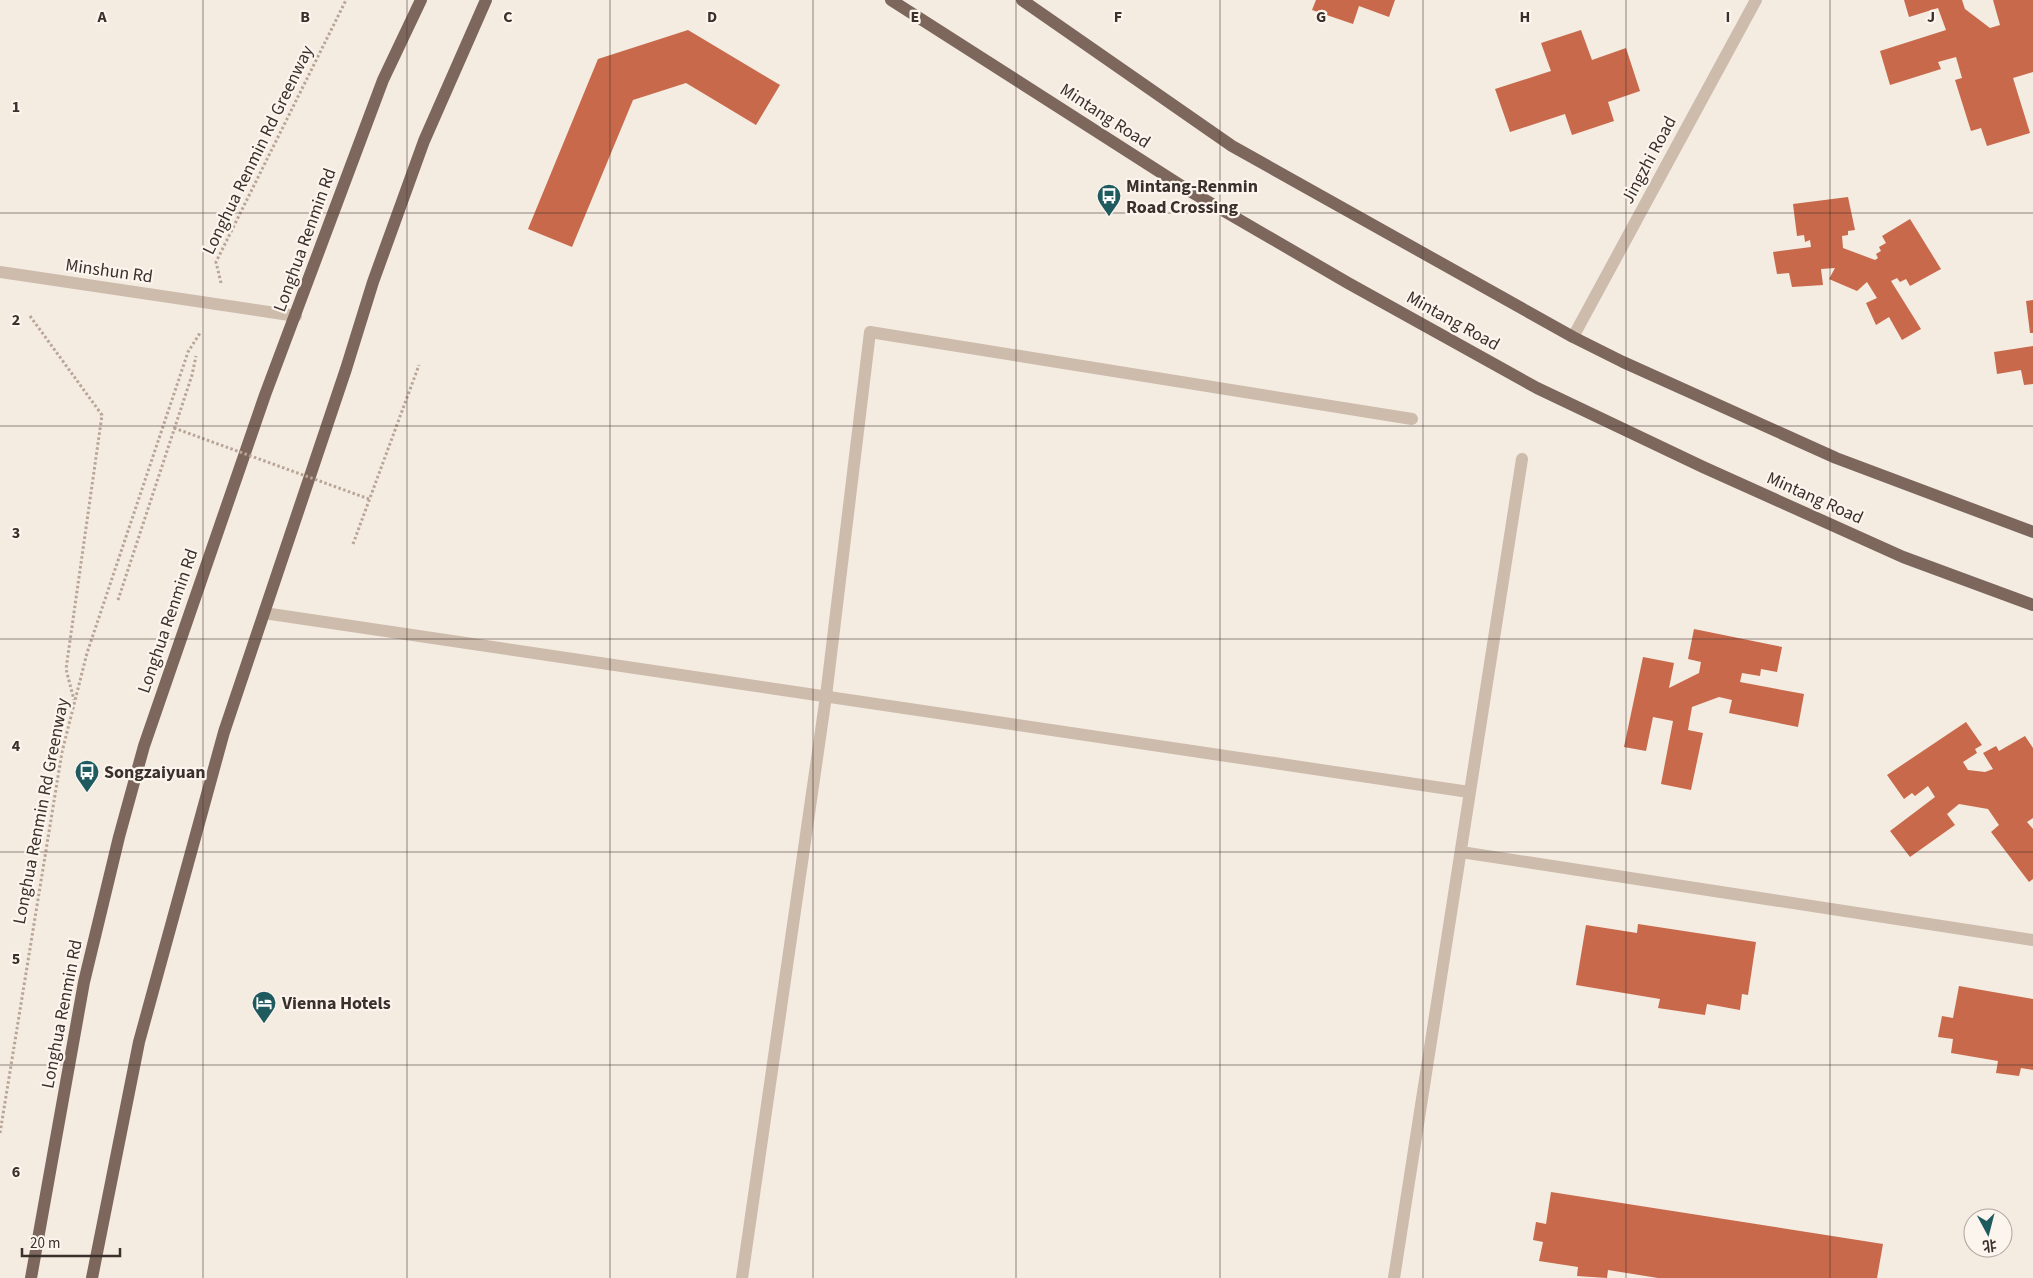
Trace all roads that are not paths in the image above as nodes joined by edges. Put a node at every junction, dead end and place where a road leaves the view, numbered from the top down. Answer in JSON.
{"nodes":[{"id":1,"x":421,"y":0,"type":"edge"},
{"id":2,"x":486,"y":0,"type":"edge"},
{"id":3,"x":891,"y":0,"type":"edge"},
{"id":4,"x":1022,"y":0,"type":"edge"},
{"id":5,"x":1756,"y":0,"type":"edge"},
{"id":6,"x":0,"y":272,"type":"edge"},
{"id":7,"x":296,"y":316,"type":"junction"},
{"id":8,"x":1573,"y":337,"type":"junction"},
{"id":9,"x":1412,"y":419,"type":"dead end"},
{"id":10,"x":1522,"y":459,"type":"dead end"},
{"id":11,"x":2033,"y":532,"type":"edge"},
{"id":12,"x":2033,"y":605,"type":"edge"},
{"id":13,"x":264,"y":613,"type":"junction"},
{"id":14,"x":826,"y":696,"type":"junction"},
{"id":15,"x":1469,"y":792,"type":"junction"},
{"id":16,"x":1461,"y":852,"type":"junction"},
{"id":17,"x":2033,"y":940,"type":"edge"},
{"id":18,"x":31,"y":1278,"type":"edge"},
{"id":19,"x":92,"y":1278,"type":"edge"},
{"id":20,"x":742,"y":1278,"type":"edge"},
{"id":21,"x":1394,"y":1278,"type":"edge"}],
"edges":[{"from":1,"to":7,"type":"main road","name":"Longhua Renmin Rd"},
{"from":2,"to":13,"type":"main road"},
{"from":3,"to":12,"type":"main road","name":"Mintang Road"},
{"from":4,"to":8,"type":"main road"},
{"from":5,"to":8,"type":"street","name":"Jingzhi Road"},
{"from":6,"to":7,"type":"street"},
{"from":7,"to":18,"type":"main road","name":"Longhua Renmin Rd"},
{"from":8,"to":11,"type":"main road"},
{"from":9,"to":14,"type":"street"},
{"from":10,"to":15,"type":"street"},
{"from":13,"to":14,"type":"street"},
{"from":13,"to":19,"type":"main road"},
{"from":14,"to":15,"type":"street"},
{"from":14,"to":20,"type":"street"},
{"from":15,"to":16,"type":"street"},
{"from":16,"to":17,"type":"street"},
{"from":16,"to":21,"type":"street"}]}
